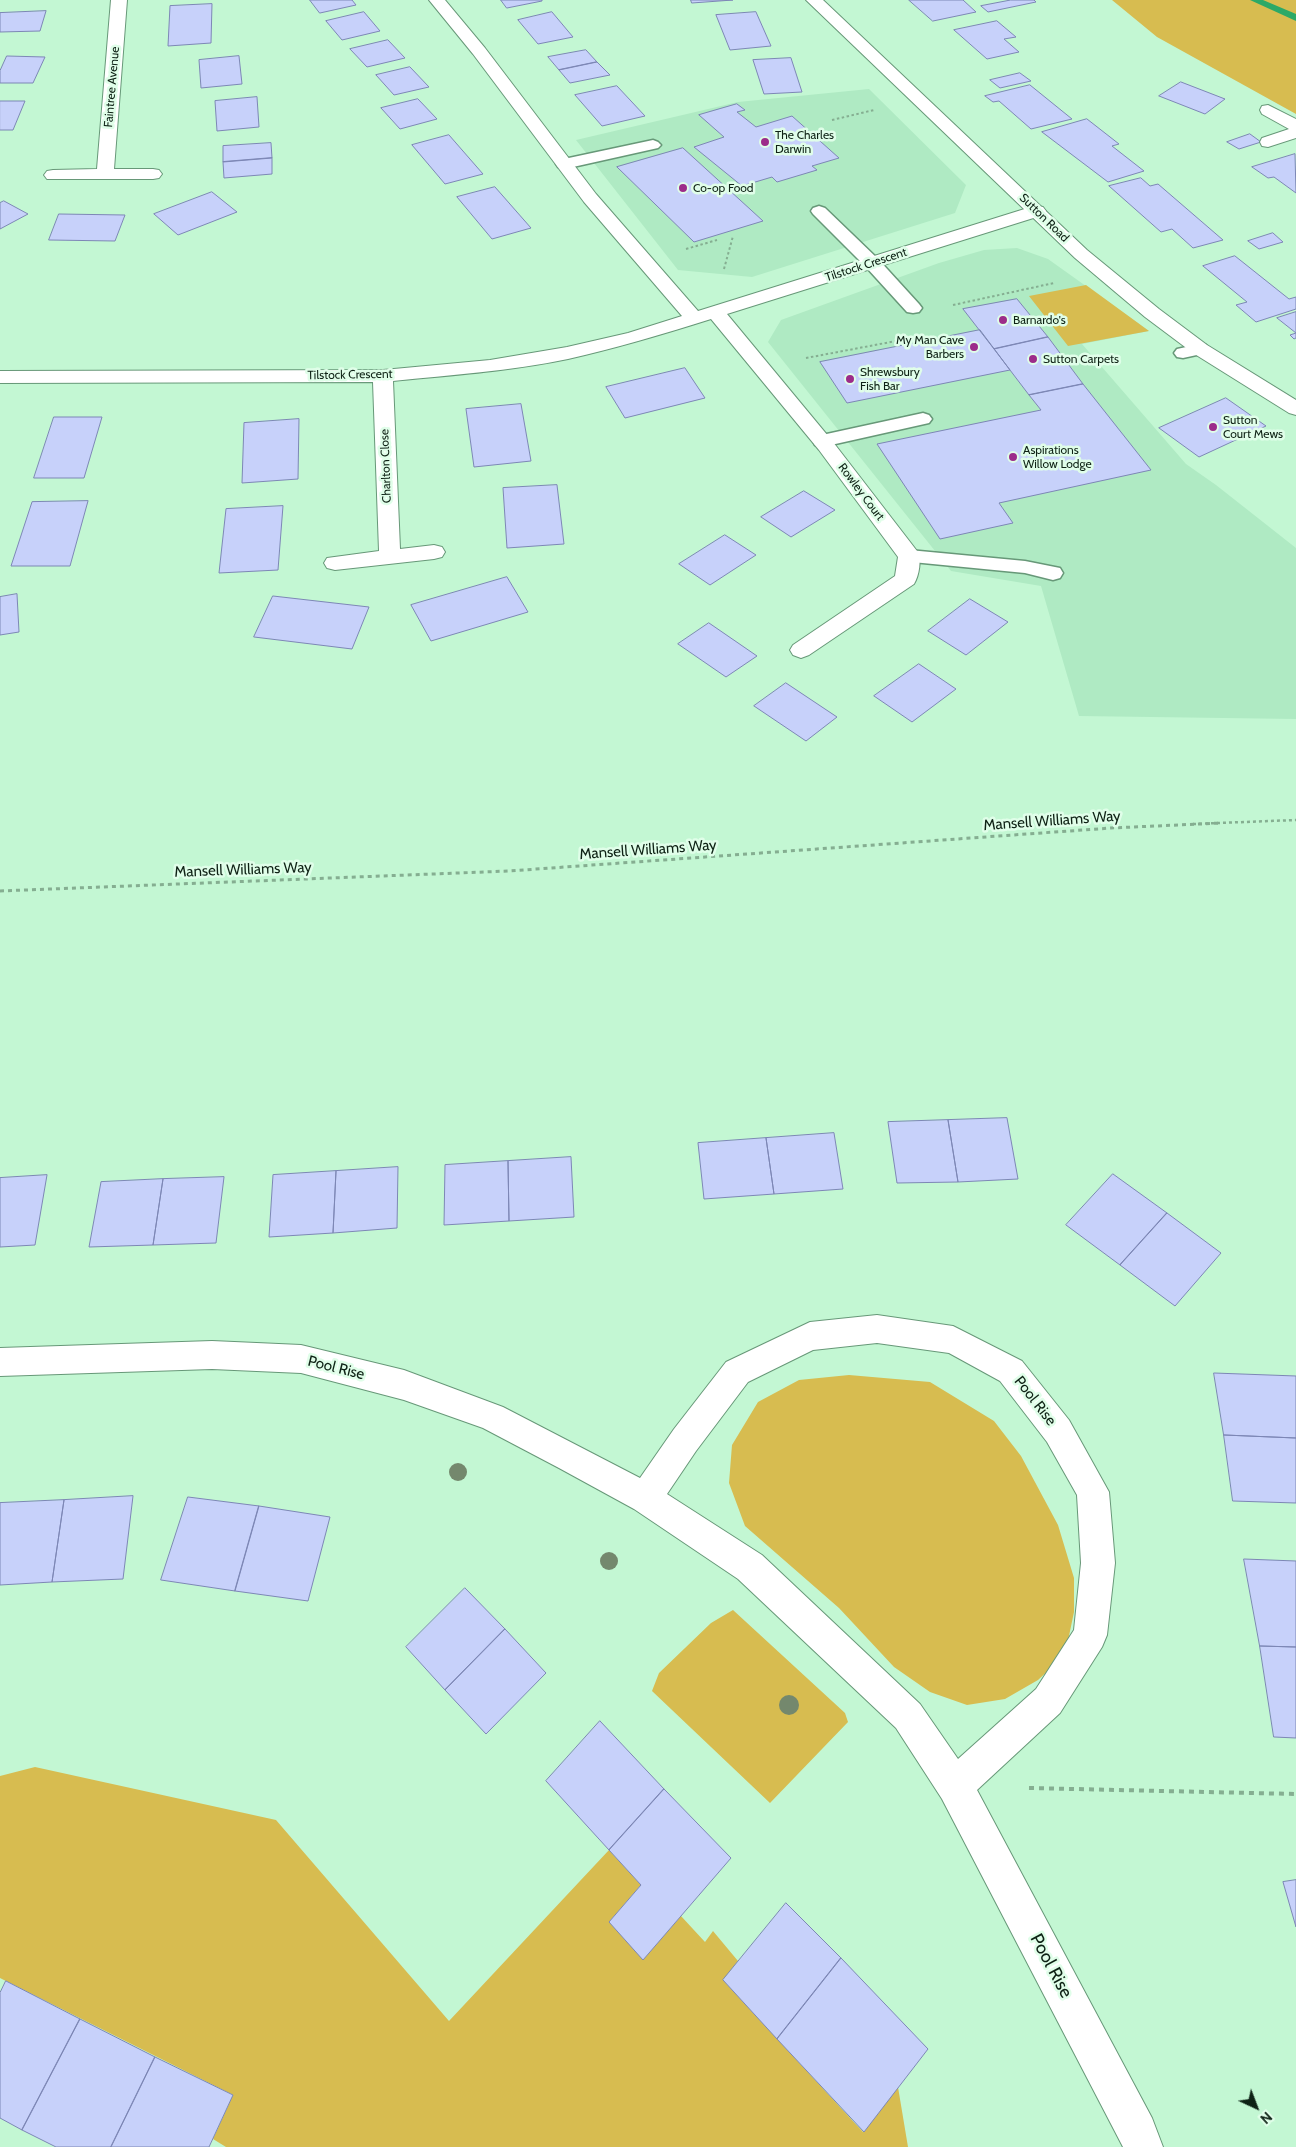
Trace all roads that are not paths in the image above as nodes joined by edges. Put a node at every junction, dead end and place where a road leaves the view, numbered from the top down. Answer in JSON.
{"nodes":[{"id":1,"x":119,"y":0,"type":"edge"},
{"id":2,"x":437,"y":0,"type":"edge"},
{"id":3,"x":814,"y":0,"type":"edge"},
{"id":4,"x":1268,"y":110,"type":"dead end"},
{"id":5,"x":1296,"y":126,"type":"edge"},
{"id":6,"x":1296,"y":132,"type":"edge"},
{"id":7,"x":1268,"y":142,"type":"dead end"},
{"id":8,"x":653,"y":144,"type":"dead end"},
{"id":9,"x":564,"y":164,"type":"junction"},
{"id":10,"x":153,"y":174,"type":"dead end"},
{"id":11,"x":53,"y":175,"type":"dead end"},
{"id":12,"x":105,"y":175,"type":"junction"},
{"id":13,"x":818,"y":211,"type":"dead end"},
{"id":14,"x":1037,"y":211,"type":"junction"},
{"id":15,"x":872,"y":262,"type":"junction"},
{"id":16,"x":913,"y":308,"type":"dead end"},
{"id":17,"x":716,"y":312,"type":"junction"},
{"id":18,"x":695,"y":319,"type":"junction"},
{"id":19,"x":1200,"y":349,"type":"junction"},
{"id":20,"x":1183,"y":354,"type":"dead end"},
{"id":21,"x":383,"y":376,"type":"junction"},
{"id":22,"x":0,"y":377,"type":"edge"},
{"id":23,"x":1296,"y":409,"type":"edge"},
{"id":24,"x":923,"y":419,"type":"dead end"},
{"id":25,"x":822,"y":441,"type":"junction"},
{"id":26,"x":434,"y":552,"type":"dead end"},
{"id":27,"x":909,"y":556,"type":"junction"},
{"id":28,"x":390,"y":557,"type":"junction"},
{"id":29,"x":335,"y":563,"type":"dead end"},
{"id":30,"x":1053,"y":573,"type":"dead end"},
{"id":31,"x":801,"y":650,"type":"dead end"},
{"id":32,"x":0,"y":1362,"type":"edge"},
{"id":33,"x":646,"y":1498,"type":"junction"},
{"id":34,"x":955,"y":1786,"type":"junction"},
{"id":35,"x":1143,"y":2147,"type":"edge"}],
"edges":[{"from":1,"to":12,"type":"street","name":"Faintree Avenue"},
{"from":2,"to":9,"type":"street"},
{"from":3,"to":14,"type":"street","name":"Sutton Road"},
{"from":4,"to":5,"type":"street"},
{"from":6,"to":7,"type":"street"},
{"from":8,"to":9,"type":"lane"},
{"from":9,"to":18,"type":"street"},
{"from":10,"to":12,"type":"street"},
{"from":11,"to":12,"type":"street"},
{"from":13,"to":15,"type":"lane"},
{"from":14,"to":15,"type":"street","name":"Tilstock Crescent"},
{"from":14,"to":19,"type":"street","name":"Sutton Road"},
{"from":15,"to":16,"type":"lane"},
{"from":15,"to":17,"type":"street","name":"Tilstock Crescent"},
{"from":17,"to":18,"type":"street","name":"Tilstock Crescent"},
{"from":17,"to":25,"type":"street","name":"Rowley Court"},
{"from":18,"to":21,"type":"street","name":"Tilstock Crescent"},
{"from":19,"to":20,"type":"lane"},
{"from":19,"to":23,"type":"street","name":"Sutton Road"},
{"from":21,"to":22,"type":"street","name":"Tilstock Crescent"},
{"from":21,"to":28,"type":"street","name":"Charlton Close"},
{"from":24,"to":25,"type":"lane"},
{"from":25,"to":27,"type":"street","name":"Rowley Court"},
{"from":26,"to":28,"type":"street"},
{"from":27,"to":30,"type":"lane"},
{"from":27,"to":31,"type":"street"},
{"from":28,"to":29,"type":"street"},
{"from":32,"to":33,"type":"street","name":"Pool Rise"},
{"from":33,"to":34,"type":"street","name":"Pool Rise"},
{"from":33,"to":34,"type":"street","name":"Pool Rise"},
{"from":34,"to":35,"type":"street","name":"Pool Rise"}]}
